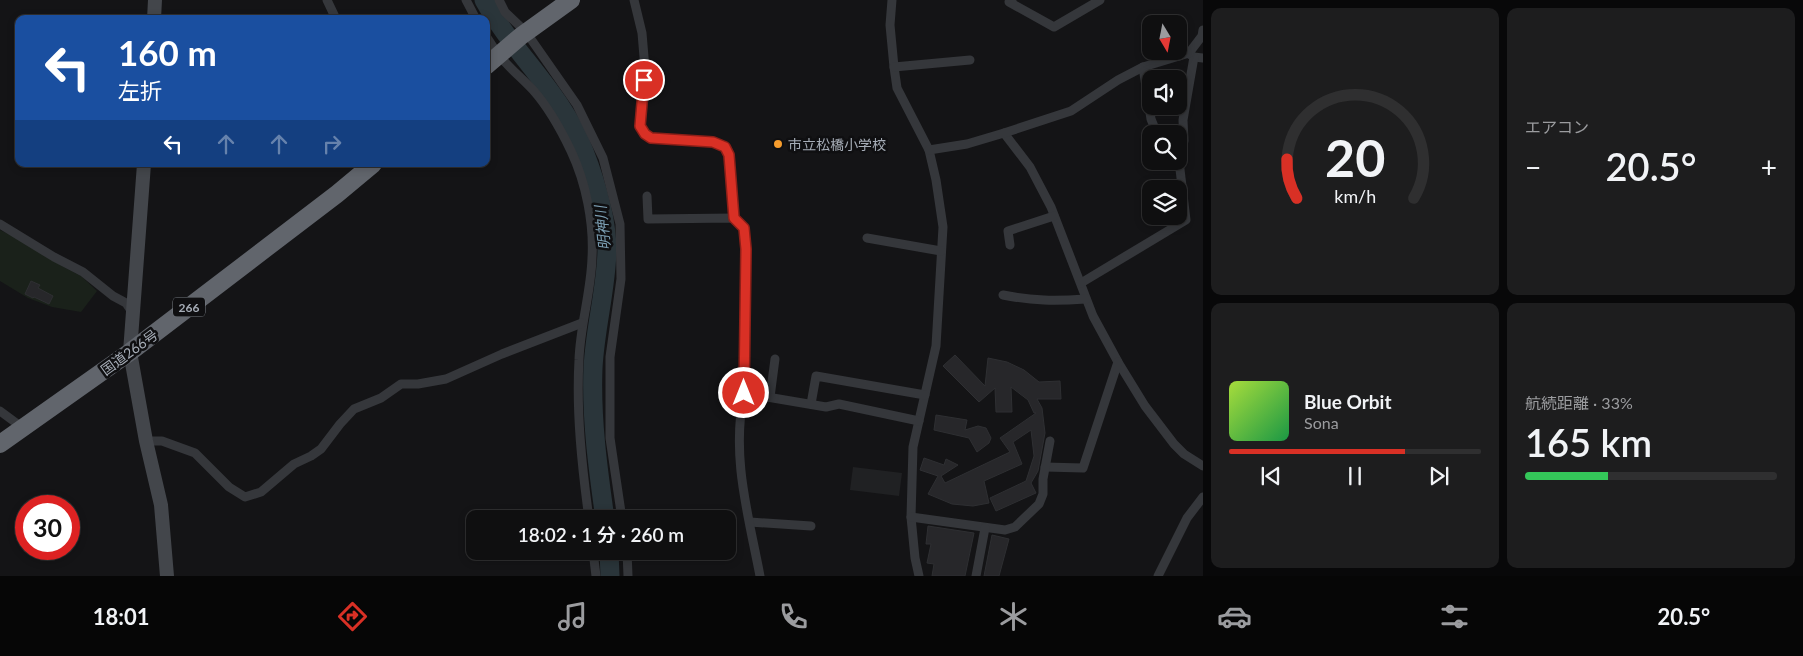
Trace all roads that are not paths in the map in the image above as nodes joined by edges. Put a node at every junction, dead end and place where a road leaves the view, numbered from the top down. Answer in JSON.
{"nodes":[{"id":1,"x":155,"y":0,"type":"edge"},
{"id":2,"x":327,"y":0,"type":"edge"},
{"id":3,"x":466,"y":0,"type":"edge"},
{"id":4,"x":499,"y":0,"type":"edge"},
{"id":5,"x":571,"y":0,"type":"edge"},
{"id":6,"x":634,"y":0,"type":"edge"},
{"id":7,"x":892,"y":0,"type":"edge"},
{"id":8,"x":1012,"y":0,"type":"edge"},
{"id":9,"x":1100,"y":0,"type":"edge"},
{"id":10,"x":154,"y":15,"type":"edge"},
{"id":11,"x":334,"y":15,"type":"edge"},
{"id":12,"x":474,"y":15,"type":"edge"},
{"id":13,"x":1203,"y":30,"type":"edge"},
{"id":14,"x":524,"y":34,"type":"junction"},
{"id":15,"x":490,"y":44,"type":"edge"},
{"id":16,"x":1195,"y":56,"type":"edge"},
{"id":17,"x":497,"y":57,"type":"edge"},
{"id":18,"x":970,"y":60,"type":"dead end"},
{"id":19,"x":1142,"y":67,"type":"junction"},
{"id":20,"x":894,"y":68,"type":"junction"},
{"id":21,"x":1153,"y":125,"type":"edge"},
{"id":22,"x":1183,"y":125,"type":"edge"},
{"id":23,"x":1004,"y":133,"type":"junction"},
{"id":24,"x":929,"y":150,"type":"junction"},
{"id":25,"x":144,"y":167,"type":"edge"},
{"id":26,"x":369,"y":167,"type":"edge"},
{"id":27,"x":1180,"y":170,"type":"edge"},
{"id":28,"x":647,"y":196,"type":"dead end"},
{"id":29,"x":1054,"y":216,"type":"junction"},
{"id":30,"x":734,"y":218,"type":"junction"},
{"id":31,"x":0,"y":224,"type":"edge"},
{"id":32,"x":867,"y":238,"type":"dead end"},
{"id":33,"x":1010,"y":245,"type":"dead end"},
{"id":34,"x":941,"y":251,"type":"junction"},
{"id":35,"x":1081,"y":283,"type":"junction"},
{"id":36,"x":1003,"y":295,"type":"dead end"},
{"id":37,"x":1086,"y":300,"type":"junction"},
{"id":38,"x":134,"y":314,"type":"junction"},
{"id":39,"x":582,"y":322,"type":"junction"},
{"id":40,"x":130,"y":352,"type":"junction"},
{"id":41,"x":775,"y":359,"type":"dead end"},
{"id":42,"x":1118,"y":362,"type":"junction"},
{"id":43,"x":744,"y":393,"type":"junction"},
{"id":44,"x":925,"y":395,"type":"junction"},
{"id":45,"x":770,"y":397,"type":"junction"},
{"id":46,"x":811,"y":404,"type":"junction"},
{"id":47,"x":0,"y":411,"type":"edge"},
{"id":48,"x":919,"y":420,"type":"junction"},
{"id":49,"x":23,"y":429,"type":"junction"},
{"id":50,"x":146,"y":441,"type":"junction"},
{"id":51,"x":1050,"y":441,"type":"dead end"},
{"id":52,"x":0,"y":444,"type":"edge"},
{"id":53,"x":1203,"y":466,"type":"edge"},
{"id":54,"x":1045,"y":467,"type":"junction"},
{"id":55,"x":1203,"y":497,"type":"edge"},
{"id":56,"x":588,"y":510,"type":"edge"},
{"id":57,"x":621,"y":510,"type":"edge"},
{"id":58,"x":911,"y":517,"type":"junction"},
{"id":59,"x":750,"y":522,"type":"junction"},
{"id":60,"x":811,"y":526,"type":"dead end"},
{"id":61,"x":985,"y":528,"type":"junction"},
{"id":62,"x":595,"y":560,"type":"edge"},
{"id":63,"x":627,"y":560,"type":"edge"},
{"id":64,"x":167,"y":576,"type":"edge"},
{"id":65,"x":596,"y":576,"type":"edge"},
{"id":66,"x":628,"y":576,"type":"edge"},
{"id":67,"x":760,"y":576,"type":"edge"},
{"id":68,"x":919,"y":576,"type":"edge"},
{"id":69,"x":976,"y":576,"type":"edge"},
{"id":70,"x":1158,"y":576,"type":"edge"}],
"edges":[{"from":1,"to":10,"type":"street"},
{"from":2,"to":11,"type":"street"},
{"from":3,"to":12,"type":"street"},
{"from":4,"to":14,"type":"street"},
{"from":5,"to":14,"type":"highway"},
{"from":6,"to":30,"type":"street"},
{"from":7,"to":20,"type":"street"},
{"from":8,"to":9,"type":"street"},
{"from":13,"to":16,"type":"street"},
{"from":14,"to":17,"type":"highway"},
{"from":14,"to":57,"type":"street"},
{"from":15,"to":17,"type":"street"},
{"from":16,"to":19,"type":"street"},
{"from":16,"to":22,"type":"street"},
{"from":17,"to":39,"type":"street"},
{"from":18,"to":20,"type":"street"},
{"from":19,"to":21,"type":"street"},
{"from":19,"to":23,"type":"street"},
{"from":20,"to":24,"type":"street"},
{"from":23,"to":24,"type":"street"},
{"from":23,"to":29,"type":"street"},
{"from":24,"to":34,"type":"street"},
{"from":25,"to":38,"type":"street"},
{"from":26,"to":40,"type":"highway","name":"国道266号","number":"266"},
{"from":27,"to":35,"type":"street"},
{"from":28,"to":30,"type":"street"},
{"from":29,"to":33,"type":"street"},
{"from":29,"to":35,"type":"street"},
{"from":30,"to":43,"type":"street"},
{"from":31,"to":38,"type":"street"},
{"from":32,"to":34,"type":"street"},
{"from":34,"to":44,"type":"street"},
{"from":35,"to":37,"type":"street"},
{"from":36,"to":37,"type":"street"},
{"from":37,"to":42,"type":"street"},
{"from":38,"to":40,"type":"street"},
{"from":39,"to":50,"type":"street"},
{"from":39,"to":56,"type":"street"},
{"from":40,"to":49,"type":"highway","name":"国道266号","number":"266"},
{"from":40,"to":50,"type":"street"},
{"from":41,"to":45,"type":"street"},
{"from":42,"to":53,"type":"street"},
{"from":42,"to":54,"type":"street"},
{"from":43,"to":45,"type":"street"},
{"from":43,"to":59,"type":"street"},
{"from":44,"to":46,"type":"street"},
{"from":44,"to":48,"type":"street"},
{"from":45,"to":46,"type":"street"},
{"from":46,"to":48,"type":"street"},
{"from":47,"to":49,"type":"street"},
{"from":48,"to":58,"type":"street"},
{"from":49,"to":52,"type":"highway","name":"国道266号","number":"266"},
{"from":50,"to":64,"type":"street"},
{"from":51,"to":54,"type":"street"},
{"from":54,"to":61,"type":"street"},
{"from":55,"to":70,"type":"street"},
{"from":58,"to":61,"type":"street"},
{"from":58,"to":68,"type":"street"},
{"from":59,"to":60,"type":"street"},
{"from":59,"to":67,"type":"street"},
{"from":61,"to":69,"type":"street"},
{"from":62,"to":65,"type":"street"},
{"from":63,"to":66,"type":"street"}]}
